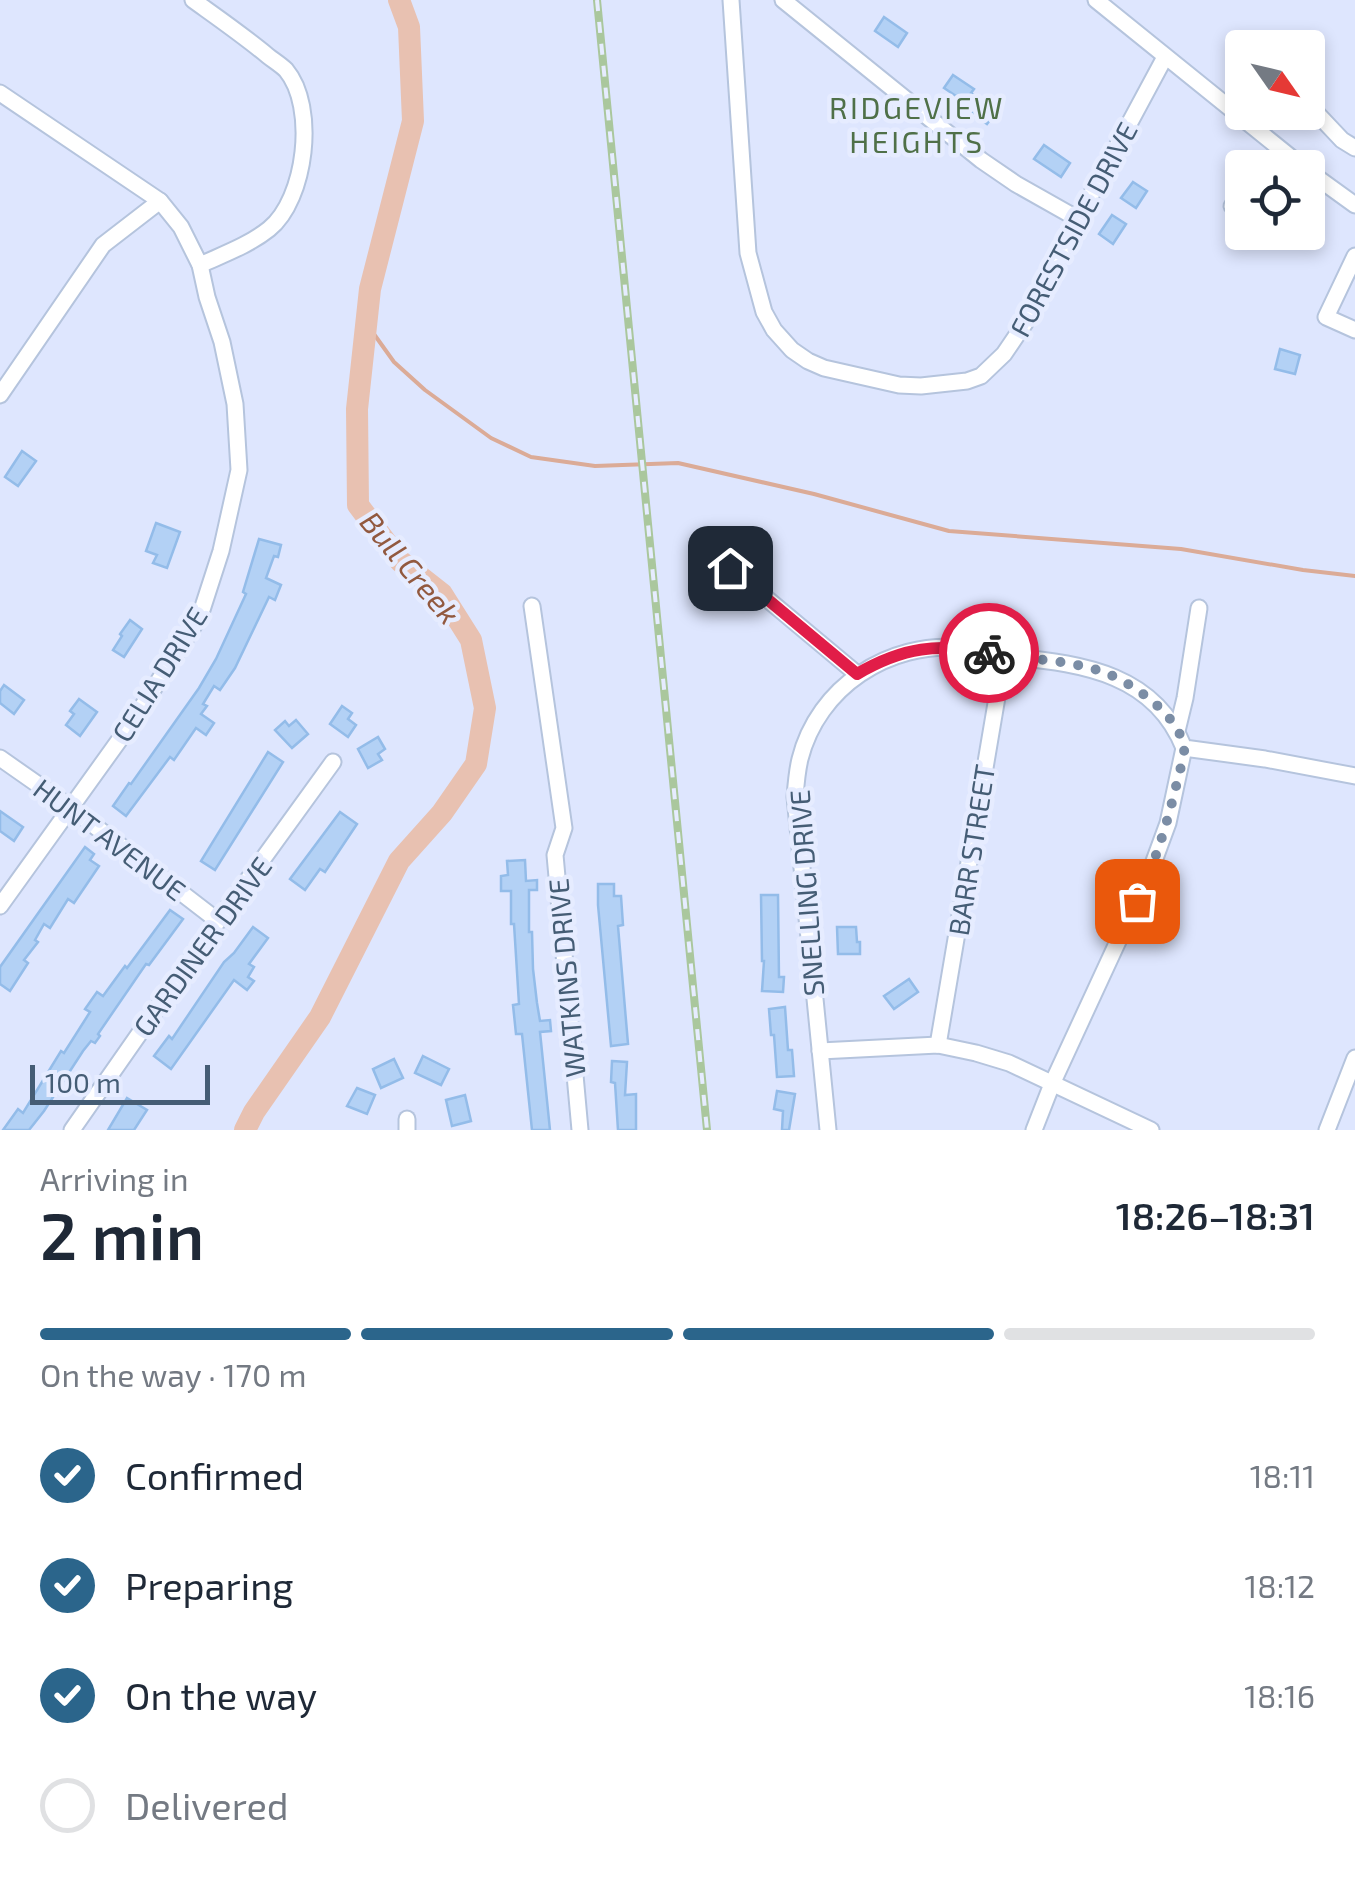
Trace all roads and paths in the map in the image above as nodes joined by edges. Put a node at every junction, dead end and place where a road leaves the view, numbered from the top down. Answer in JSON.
{"nodes":[{"id":1,"x":193,"y":0,"type":"edge"},
{"id":2,"x":731,"y":0,"type":"edge"},
{"id":3,"x":783,"y":0,"type":"edge"},
{"id":4,"x":1096,"y":0,"type":"edge"},
{"id":5,"x":1165,"y":58,"type":"junction"},
{"id":6,"x":0,"y":93,"type":"edge"},
{"id":7,"x":1325,"y":122,"type":"edge"},
{"id":8,"x":1355,"y":148,"type":"edge"},
{"id":9,"x":1282,"y":150,"type":"edge"},
{"id":10,"x":1325,"y":183,"type":"edge"},
{"id":11,"x":160,"y":201,"type":"junction"},
{"id":12,"x":1355,"y":205,"type":"edge"},
{"id":13,"x":1078,"y":219,"type":"junction"},
{"id":14,"x":1355,"y":256,"type":"edge"},
{"id":15,"x":200,"y":265,"type":"junction"},
{"id":16,"x":1355,"y":330,"type":"edge"},
{"id":17,"x":0,"y":394,"type":"edge"},
{"id":18,"x":730,"y":568,"type":"dead end"},
{"id":19,"x":532,"y":606,"type":"dead end"},
{"id":20,"x":1199,"y":608,"type":"dead end"},
{"id":21,"x":1004,"y":656,"type":"junction"},
{"id":22,"x":857,"y":674,"type":"junction"},
{"id":23,"x":1177,"y":731,"type":"junction"},
{"id":24,"x":1184,"y":748,"type":"junction"},
{"id":25,"x":0,"y":758,"type":"edge"},
{"id":26,"x":333,"y":762,"type":"dead end"},
{"id":27,"x":1355,"y":776,"type":"edge"},
{"id":28,"x":70,"y":807,"type":"junction"},
{"id":29,"x":0,"y":906,"type":"edge"},
{"id":30,"x":218,"y":921,"type":"junction"},
{"id":31,"x":938,"y":1045,"type":"junction"},
{"id":32,"x":820,"y":1051,"type":"junction"},
{"id":33,"x":1355,"y":1058,"type":"edge"},
{"id":34,"x":1052,"y":1084,"type":"junction"},
{"id":35,"x":72,"y":1130,"type":"edge"},
{"id":36,"x":580,"y":1130,"type":"edge"},
{"id":37,"x":828,"y":1130,"type":"edge"},
{"id":38,"x":1034,"y":1130,"type":"edge"},
{"id":39,"x":1151,"y":1130,"type":"edge"},
{"id":40,"x":1327,"y":1130,"type":"edge"}],
"edges":[{"from":1,"to":15,"type":"street"},
{"from":2,"to":13,"type":"street","name":"FORESTSIDE DRIVE"},
{"from":3,"to":13,"type":"street"},
{"from":4,"to":5,"type":"street"},
{"from":5,"to":9,"type":"street"},
{"from":5,"to":13,"type":"street","name":"FORESTSIDE DRIVE"},
{"from":6,"to":11,"type":"street","name":"CELIA DRIVE"},
{"from":7,"to":8,"type":"street"},
{"from":10,"to":12,"type":"street"},
{"from":11,"to":15,"type":"street","name":"CELIA DRIVE"},
{"from":11,"to":17,"type":"street"},
{"from":14,"to":16,"type":"street"},
{"from":15,"to":28,"type":"street","name":"CELIA DRIVE"},
{"from":18,"to":22,"type":"street"},
{"from":19,"to":36,"type":"street","name":"WATKINS DRIVE"},
{"from":20,"to":23,"type":"street"},
{"from":21,"to":22,"type":"street"},
{"from":21,"to":23,"type":"street"},
{"from":21,"to":31,"type":"street","name":"BARR STREET"},
{"from":22,"to":32,"type":"street","name":"SNELLING DRIVE"},
{"from":23,"to":24,"type":"street"},
{"from":24,"to":27,"type":"street"},
{"from":24,"to":34,"type":"street"},
{"from":25,"to":28,"type":"street","name":"HUNT AVENUE"},
{"from":26,"to":30,"type":"street","name":"GARDINER DRIVE"},
{"from":28,"to":29,"type":"street","name":"CELIA DRIVE"},
{"from":28,"to":30,"type":"street","name":"HUNT AVENUE"},
{"from":30,"to":35,"type":"street","name":"GARDINER DRIVE"},
{"from":31,"to":32,"type":"street"},
{"from":31,"to":34,"type":"street"},
{"from":32,"to":37,"type":"street","name":"SNELLING DRIVE"},
{"from":33,"to":40,"type":"street"},
{"from":34,"to":38,"type":"street"},
{"from":34,"to":39,"type":"street"}]}
